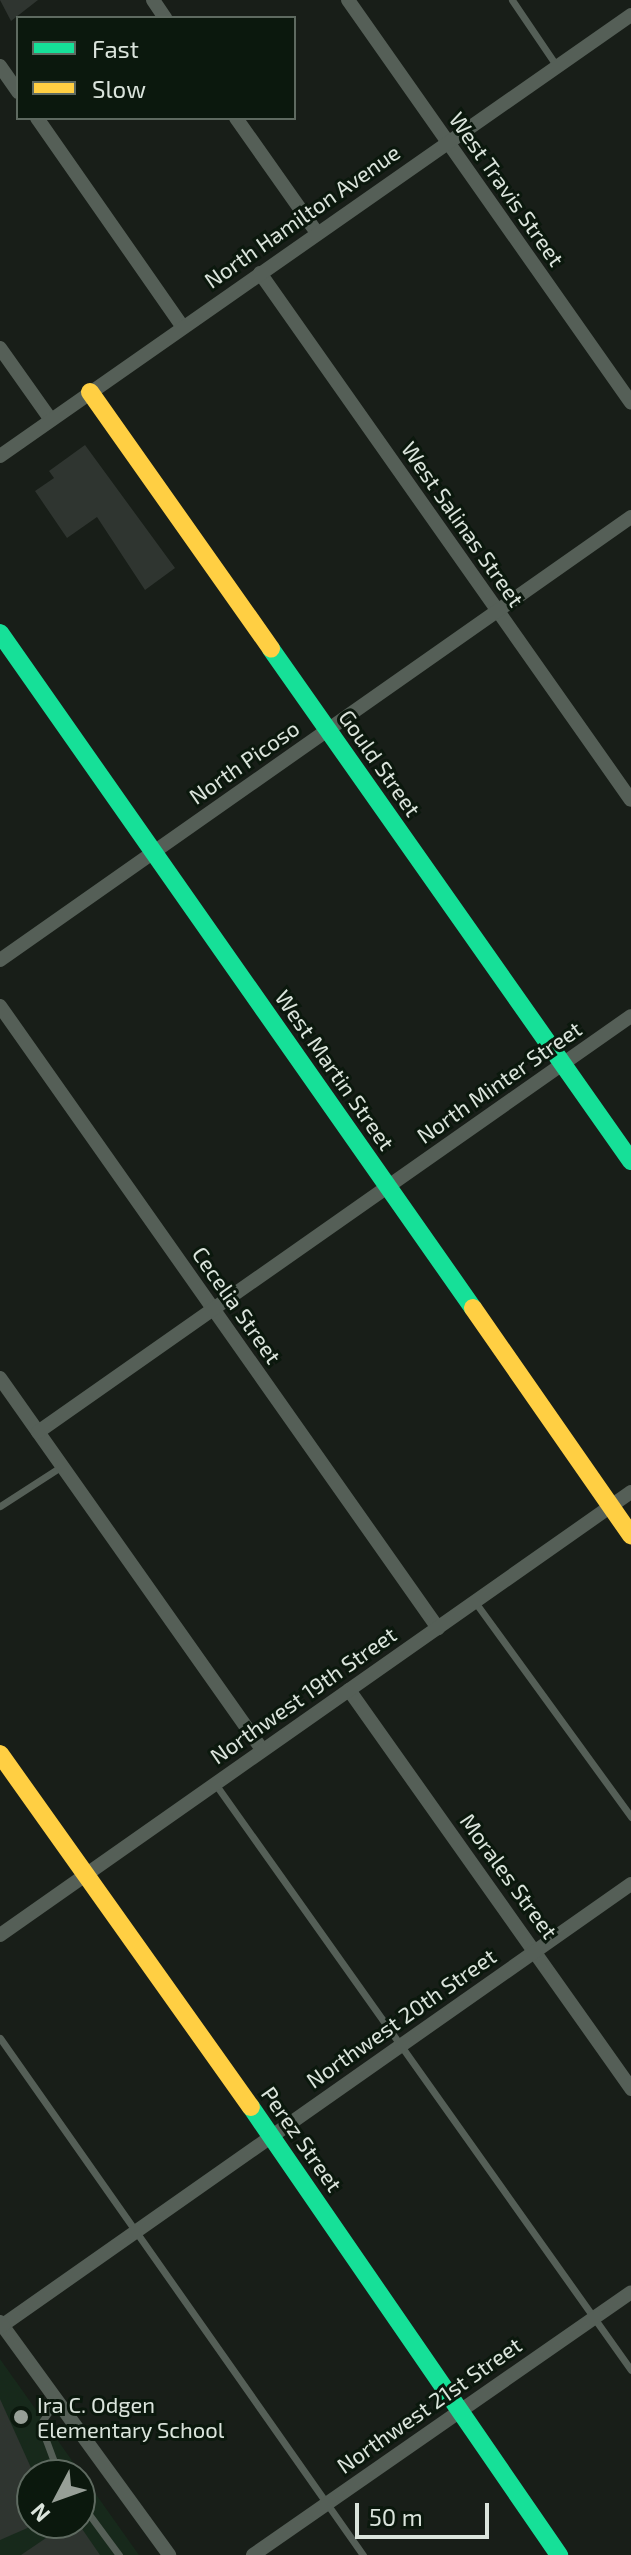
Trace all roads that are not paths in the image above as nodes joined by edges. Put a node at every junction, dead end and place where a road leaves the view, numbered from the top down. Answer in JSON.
{"nodes":[{"id":1,"x":348,"y":0,"type":"edge"},
{"id":2,"x":512,"y":0,"type":"edge"},
{"id":3,"x":631,"y":15,"type":"edge"},
{"id":4,"x":556,"y":65,"type":"junction"},
{"id":5,"x":0,"y":66,"type":"edge"},
{"id":6,"x":16,"y":89,"type":"edge"},
{"id":7,"x":38,"y":120,"type":"edge"},
{"id":8,"x":237,"y":120,"type":"edge"},
{"id":9,"x":447,"y":142,"type":"junction"},
{"id":10,"x":317,"y":233,"type":"junction"},
{"id":11,"x":260,"y":273,"type":"junction"},
{"id":12,"x":183,"y":327,"type":"junction"},
{"id":13,"x":0,"y":348,"type":"edge"},
{"id":14,"x":90,"y":392,"type":"junction"},
{"id":15,"x":631,"y":402,"type":"edge"},
{"id":16,"x":51,"y":420,"type":"junction"},
{"id":17,"x":0,"y":456,"type":"edge"},
{"id":18,"x":631,"y":517,"type":"edge"},
{"id":19,"x":498,"y":611,"type":"junction"},
{"id":20,"x":0,"y":633,"type":"edge"},
{"id":21,"x":327,"y":730,"type":"junction"},
{"id":22,"x":631,"y":800,"type":"edge"},
{"id":23,"x":153,"y":852,"type":"junction"},
{"id":24,"x":0,"y":960,"type":"edge"},
{"id":25,"x":0,"y":1006,"type":"edge"},
{"id":26,"x":631,"y":1016,"type":"edge"},
{"id":27,"x":562,"y":1064,"type":"junction"},
{"id":28,"x":631,"y":1161,"type":"edge"},
{"id":29,"x":388,"y":1187,"type":"junction"},
{"id":30,"x":213,"y":1309,"type":"junction"},
{"id":31,"x":0,"y":1378,"type":"edge"},
{"id":32,"x":38,"y":1432,"type":"junction"},
{"id":33,"x":62,"y":1466,"type":"junction"},
{"id":34,"x":631,"y":1492,"type":"edge"},
{"id":35,"x":0,"y":1506,"type":"edge"},
{"id":36,"x":611,"y":1506,"type":"junction"},
{"id":37,"x":631,"y":1535,"type":"edge"},
{"id":38,"x":475,"y":1602,"type":"junction"},
{"id":39,"x":438,"y":1628,"type":"junction"},
{"id":40,"x":349,"y":1690,"type":"junction"},
{"id":41,"x":262,"y":1750,"type":"junction"},
{"id":42,"x":0,"y":1754,"type":"edge"},
{"id":43,"x":215,"y":1783,"type":"junction"},
{"id":44,"x":631,"y":1817,"type":"edge"},
{"id":45,"x":86,"y":1875,"type":"junction"},
{"id":46,"x":631,"y":1884,"type":"edge"},
{"id":47,"x":0,"y":1935,"type":"edge"},
{"id":48,"x":536,"y":1951,"type":"junction"},
{"id":49,"x":0,"y":2038,"type":"edge"},
{"id":50,"x":402,"y":2044,"type":"junction"},
{"id":51,"x":631,"y":2089,"type":"edge"},
{"id":52,"x":271,"y":2135,"type":"junction"},
{"id":53,"x":138,"y":2228,"type":"junction"},
{"id":54,"x":631,"y":2292,"type":"edge"},
{"id":55,"x":595,"y":2317,"type":"junction"},
{"id":56,"x":1,"y":2325,"type":"edge"},
{"id":57,"x":631,"y":2370,"type":"edge"},
{"id":58,"x":59,"y":2398,"type":"junction"},
{"id":59,"x":459,"y":2411,"type":"junction"},
{"id":60,"x":53,"y":2459,"type":"edge"},
{"id":61,"x":327,"y":2503,"type":"junction"},
{"id":62,"x":96,"y":2524,"type":"edge"},
{"id":63,"x":119,"y":2555,"type":"edge"},
{"id":64,"x":169,"y":2555,"type":"edge"},
{"id":65,"x":253,"y":2555,"type":"edge"},
{"id":66,"x":363,"y":2555,"type":"edge"},
{"id":67,"x":559,"y":2555,"type":"edge"}],
"edges":[{"from":1,"to":9,"type":"street","name":"West Travis Street"},
{"from":2,"to":4,"type":"lane"},
{"from":3,"to":4,"type":"street","name":"North Hamilton Avenue"},
{"from":4,"to":9,"type":"street","name":"North Hamilton Avenue"},
{"from":5,"to":6,"type":"street"},
{"from":7,"to":12,"type":"street"},
{"from":8,"to":10,"type":"street"},
{"from":9,"to":10,"type":"street","name":"North Hamilton Avenue"},
{"from":9,"to":15,"type":"street","name":"West Travis Street"},
{"from":10,"to":11,"type":"street","name":"North Hamilton Avenue"},
{"from":11,"to":12,"type":"street","name":"North Hamilton Avenue"},
{"from":11,"to":19,"type":"street","name":"West Salinas Street"},
{"from":12,"to":14,"type":"street","name":"North Hamilton Avenue"},
{"from":13,"to":16,"type":"street"},
{"from":14,"to":16,"type":"street","name":"North Hamilton Avenue"},
{"from":14,"to":21,"type":"street","name":"Gould Street"},
{"from":16,"to":17,"type":"street","name":"North Hamilton Avenue"},
{"from":18,"to":19,"type":"street","name":"North Picoso"},
{"from":19,"to":21,"type":"street","name":"North Picoso"},
{"from":19,"to":22,"type":"street","name":"West Salinas Street"},
{"from":20,"to":23,"type":"street","name":"West Martin Street"},
{"from":21,"to":23,"type":"street","name":"North Picoso"},
{"from":21,"to":27,"type":"street","name":"Gould Street"},
{"from":23,"to":24,"type":"street","name":"North Picoso"},
{"from":23,"to":29,"type":"street","name":"West Martin Street"},
{"from":25,"to":30,"type":"street","name":"Cecelia Street"},
{"from":26,"to":27,"type":"street","name":"North Minter Street"},
{"from":27,"to":28,"type":"street","name":"Gould Street"},
{"from":27,"to":29,"type":"street","name":"North Minter Street"},
{"from":29,"to":30,"type":"street","name":"North Minter Street"},
{"from":29,"to":36,"type":"street","name":"West Martin Street"},
{"from":30,"to":32,"type":"street","name":"North Minter Street"},
{"from":30,"to":39,"type":"street","name":"Cecelia Street"},
{"from":31,"to":32,"type":"street"},
{"from":32,"to":33,"type":"street"},
{"from":33,"to":35,"type":"lane"},
{"from":33,"to":41,"type":"street"},
{"from":34,"to":36,"type":"street","name":"Northwest 19th Street"},
{"from":36,"to":37,"type":"street","name":"West Martin Street"},
{"from":36,"to":38,"type":"street","name":"Northwest 19th Street"},
{"from":38,"to":39,"type":"street","name":"Northwest 19th Street"},
{"from":38,"to":44,"type":"lane"},
{"from":39,"to":40,"type":"street","name":"Northwest 19th Street"},
{"from":40,"to":41,"type":"street","name":"Northwest 19th Street"},
{"from":40,"to":48,"type":"street","name":"Morales Street"},
{"from":41,"to":43,"type":"street","name":"Northwest 19th Street"},
{"from":42,"to":45,"type":"street","name":"Perez Street"},
{"from":43,"to":45,"type":"street","name":"Northwest 19th Street"},
{"from":43,"to":50,"type":"lane"},
{"from":45,"to":47,"type":"street","name":"Northwest 19th Street"},
{"from":45,"to":52,"type":"street","name":"Perez Street"},
{"from":46,"to":48,"type":"street","name":"Northwest 20th Street"},
{"from":48,"to":50,"type":"street","name":"Northwest 20th Street"},
{"from":48,"to":51,"type":"street","name":"Morales Street"},
{"from":49,"to":53,"type":"lane"},
{"from":50,"to":52,"type":"street","name":"Northwest 20th Street"},
{"from":50,"to":55,"type":"lane"},
{"from":52,"to":53,"type":"street","name":"Northwest 20th Street"},
{"from":52,"to":59,"type":"street","name":"Perez Street"},
{"from":53,"to":56,"type":"street","name":"Northwest 20th Street"},
{"from":53,"to":61,"type":"lane"},
{"from":54,"to":55,"type":"street","name":"Northwest 21st Street"},
{"from":55,"to":57,"type":"lane"},
{"from":55,"to":59,"type":"street","name":"Northwest 21st Street"},
{"from":56,"to":58,"type":"street"},
{"from":58,"to":60,"type":"lane"},
{"from":58,"to":64,"type":"street"},
{"from":59,"to":61,"type":"street","name":"Northwest 21st Street"},
{"from":59,"to":67,"type":"street","name":"Perez Street"},
{"from":61,"to":65,"type":"street","name":"Northwest 21st Street"},
{"from":61,"to":66,"type":"lane"},
{"from":62,"to":63,"type":"lane"}]}
